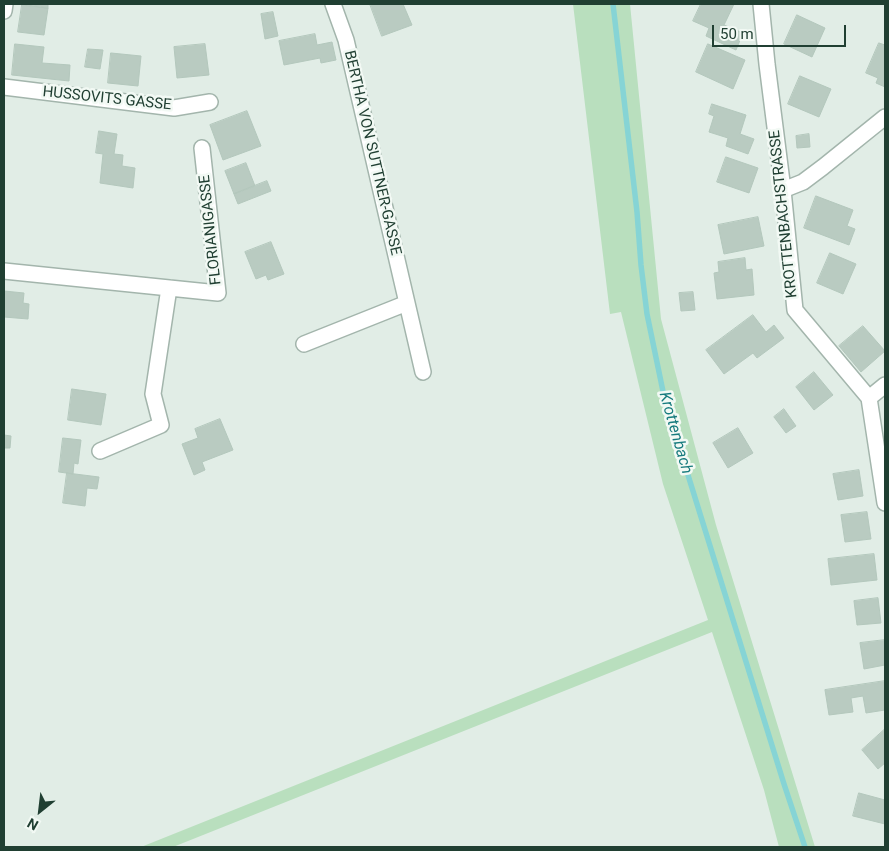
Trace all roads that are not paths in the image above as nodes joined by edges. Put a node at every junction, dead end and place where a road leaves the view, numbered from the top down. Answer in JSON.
{"nodes":[{"id":1,"x":5,"y":4,"type":"edge"},
{"id":2,"x":333,"y":4,"type":"edge"},
{"id":3,"x":762,"y":4,"type":"edge"},
{"id":4,"x":4,"y":11,"type":"edge"},
{"id":5,"x":4,"y":87,"type":"edge"},
{"id":6,"x":210,"y":102,"type":"dead end"},
{"id":7,"x":885,"y":116,"type":"edge"},
{"id":8,"x":202,"y":148,"type":"dead end"},
{"id":9,"x":783,"y":190,"type":"junction"},
{"id":10,"x":4,"y":270,"type":"edge"},
{"id":11,"x":169,"y":288,"type":"junction"},
{"id":12,"x":407,"y":303,"type":"junction"},
{"id":13,"x":304,"y":344,"type":"dead end"},
{"id":14,"x":423,"y":372,"type":"dead end"},
{"id":15,"x":885,"y":385,"type":"edge"},
{"id":16,"x":869,"y":398,"type":"junction"},
{"id":17,"x":100,"y":451,"type":"dead end"},
{"id":18,"x":885,"y":503,"type":"edge"}],
"edges":[{"from":1,"to":4,"type":"street"},
{"from":2,"to":12,"type":"street","name":"BERTHA VON SUTTNER-GASSE"},
{"from":3,"to":9,"type":"street","name":"KROTTENBACHSTRASSE"},
{"from":5,"to":6,"type":"street","name":"HUSSOVITS GASSE"},
{"from":7,"to":9,"type":"street"},
{"from":8,"to":11,"type":"street","name":"FLORIANIGASSE"},
{"from":9,"to":16,"type":"street","name":"KROTTENBACHSTRASSE"},
{"from":10,"to":11,"type":"street","name":"FLORIANIGASSE"},
{"from":11,"to":17,"type":"street"},
{"from":12,"to":13,"type":"street"},
{"from":12,"to":14,"type":"street","name":"BERTHA VON SUTTNER-GASSE"},
{"from":15,"to":16,"type":"street"},
{"from":16,"to":18,"type":"street"}]}
